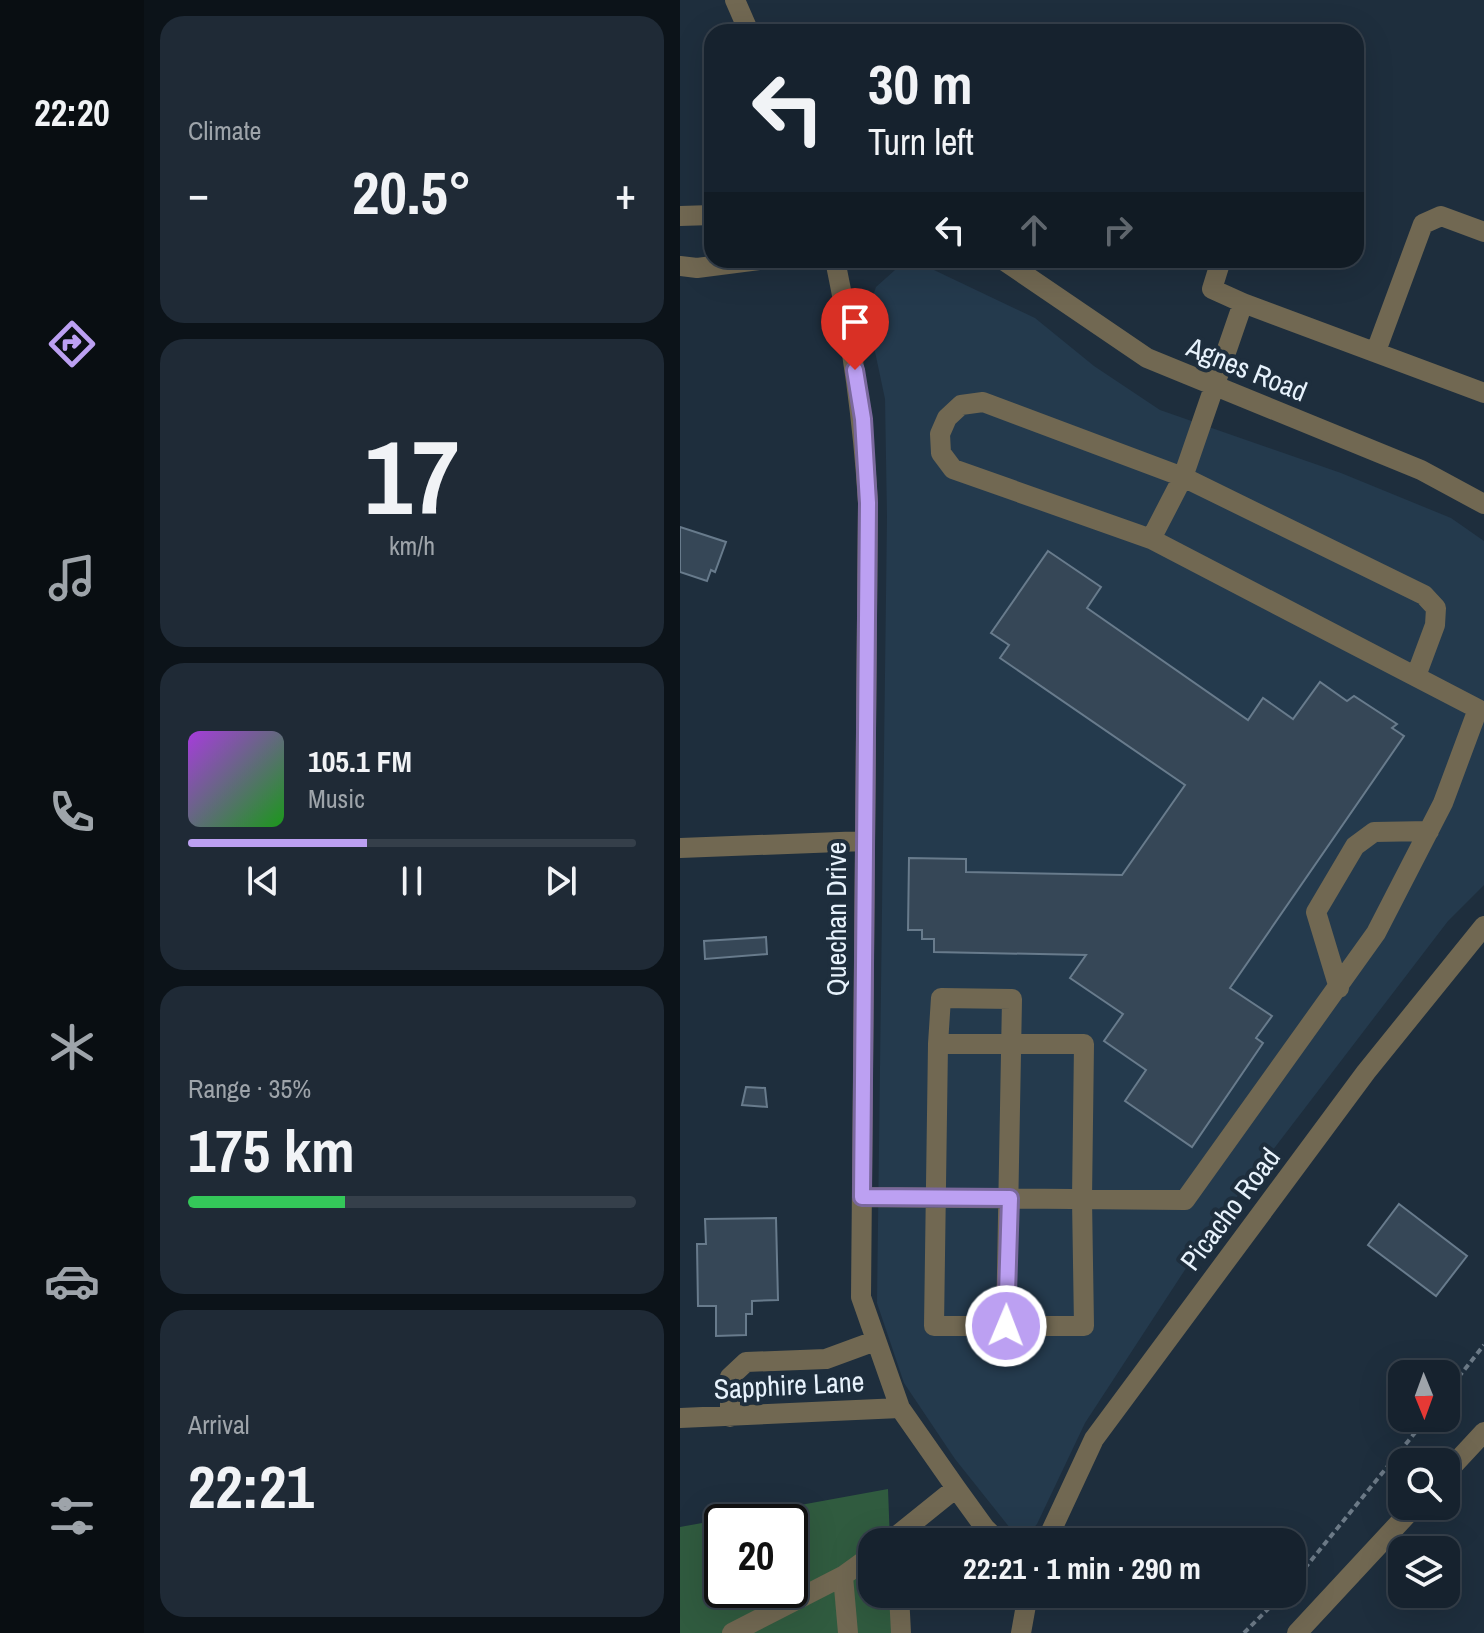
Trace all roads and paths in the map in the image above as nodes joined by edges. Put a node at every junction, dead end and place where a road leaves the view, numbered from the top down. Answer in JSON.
{"nodes":[{"id":1,"x":735,"y":0,"type":"edge"},
{"id":2,"x":746,"y":24,"type":"edge"},
{"id":3,"x":704,"y":215,"type":"edge"},
{"id":4,"x":680,"y":216,"type":"edge"},
{"id":5,"x":1484,"y":232,"type":"edge"},
{"id":6,"x":680,"y":266,"type":"edge"},
{"id":7,"x":704,"y":267,"type":"edge"},
{"id":8,"x":837,"y":268,"type":"edge"},
{"id":9,"x":1015,"y":268,"type":"edge"},
{"id":10,"x":1219,"y":268,"type":"edge"},
{"id":11,"x":1243,"y":303,"type":"junction"},
{"id":12,"x":1376,"y":351,"type":"junction"},
{"id":13,"x":1213,"y":385,"type":"junction"},
{"id":14,"x":1484,"y":393,"type":"edge"},
{"id":15,"x":1183,"y":477,"type":"junction"},
{"id":16,"x":1484,"y":504,"type":"edge"},
{"id":17,"x":1151,"y":539,"type":"junction"},
{"id":18,"x":1416,"y":676,"type":"junction"},
{"id":19,"x":1481,"y":700,"type":"edge"},
{"id":20,"x":1429,"y":831,"type":"junction"},
{"id":21,"x":865,"y":841,"type":"junction"},
{"id":22,"x":680,"y":848,"type":"edge"},
{"id":23,"x":1484,"y":926,"type":"edge"},
{"id":24,"x":1339,"y":988,"type":"junction"},
{"id":25,"x":938,"y":1044,"type":"junction"},
{"id":26,"x":1012,"y":1044,"type":"junction"},
{"id":27,"x":862,"y":1197,"type":"junction"},
{"id":28,"x":937,"y":1197,"type":"junction"},
{"id":29,"x":1010,"y":1198,"type":"junction"},
{"id":30,"x":1082,"y":1199,"type":"junction"},
{"id":31,"x":1006,"y":1326,"type":"junction"},
{"id":32,"x":875,"y":1341,"type":"junction"},
{"id":33,"x":1484,"y":1345,"type":"edge"},
{"id":34,"x":1460,"y":1375,"type":"edge"},
{"id":35,"x":900,"y":1408,"type":"junction"},
{"id":36,"x":730,"y":1417,"type":"junction"},
{"id":37,"x":680,"y":1418,"type":"edge"},
{"id":38,"x":1416,"y":1432,"type":"edge"},
{"id":39,"x":1484,"y":1432,"type":"edge"},
{"id":40,"x":1460,"y":1458,"type":"edge"},
{"id":41,"x":956,"y":1488,"type":"junction"},
{"id":42,"x":1402,"y":1520,"type":"edge"},
{"id":43,"x":908,"y":1528,"type":"edge"},
{"id":44,"x":985,"y":1528,"type":"edge"},
{"id":45,"x":1053,"y":1528,"type":"edge"},
{"id":46,"x":858,"y":1565,"type":"edge"},
{"id":47,"x":1306,"y":1567,"type":"edge"},
{"id":48,"x":843,"y":1576,"type":"junction"},
{"id":49,"x":900,"y":1608,"type":"edge"},
{"id":50,"x":1025,"y":1608,"type":"edge"},
{"id":51,"x":1269,"y":1608,"type":"edge"},
{"id":52,"x":732,"y":1633,"type":"edge"},
{"id":53,"x":848,"y":1633,"type":"edge"},
{"id":54,"x":901,"y":1633,"type":"edge"},
{"id":55,"x":1021,"y":1633,"type":"edge"},
{"id":56,"x":1244,"y":1633,"type":"edge"},
{"id":57,"x":1297,"y":1633,"type":"edge"}],
"edges":[{"from":1,"to":2,"type":"street"},
{"from":3,"to":4,"type":"street"},
{"from":5,"to":12,"type":"street"},
{"from":6,"to":7,"type":"street"},
{"from":8,"to":21,"type":"street","name":"Quechan Drive"},
{"from":9,"to":13,"type":"street","name":"Agnes Road"},
{"from":10,"to":11,"type":"street"},
{"from":11,"to":12,"type":"street"},
{"from":11,"to":13,"type":"street"},
{"from":12,"to":14,"type":"street"},
{"from":13,"to":15,"type":"street"},
{"from":13,"to":16,"type":"street","name":"Agnes Road"},
{"from":15,"to":17,"type":"street"},
{"from":15,"to":17,"type":"street"},
{"from":15,"to":18,"type":"street"},
{"from":17,"to":18,"type":"street"},
{"from":18,"to":19,"type":"street"},
{"from":19,"to":20,"type":"street"},
{"from":20,"to":24,"type":"street"},
{"from":20,"to":24,"type":"street"},
{"from":21,"to":22,"type":"street"},
{"from":21,"to":27,"type":"street","name":"Quechan Drive"},
{"from":23,"to":45,"type":"street","name":"Picacho Road"},
{"from":24,"to":30,"type":"street"},
{"from":25,"to":26,"type":"street"},
{"from":25,"to":26,"type":"street"},
{"from":25,"to":28,"type":"street"},
{"from":26,"to":29,"type":"street"},
{"from":26,"to":30,"type":"street"},
{"from":27,"to":28,"type":"street"},
{"from":27,"to":32,"type":"street","name":"Quechan Drive"},
{"from":28,"to":29,"type":"street"},
{"from":28,"to":31,"type":"street"},
{"from":29,"to":30,"type":"street"},
{"from":29,"to":31,"type":"street"},
{"from":30,"to":31,"type":"street"},
{"from":32,"to":35,"type":"street","name":"Quechan Drive"},
{"from":32,"to":36,"type":"street"},
{"from":33,"to":34,"type":"path"},
{"from":35,"to":36,"type":"street","name":"Sapphire Lane"},
{"from":35,"to":41,"type":"street","name":"Quechan Drive"},
{"from":36,"to":37,"type":"street","name":"Sapphire Lane"},
{"from":38,"to":47,"type":"path"},
{"from":39,"to":40,"type":"street"},
{"from":41,"to":43,"type":"street"},
{"from":41,"to":44,"type":"street","name":"Quechan Drive"},
{"from":42,"to":57,"type":"street"},
{"from":46,"to":48,"type":"street"},
{"from":48,"to":52,"type":"street"},
{"from":48,"to":53,"type":"street"},
{"from":49,"to":54,"type":"street"},
{"from":50,"to":55,"type":"street"},
{"from":51,"to":56,"type":"path"}]}
